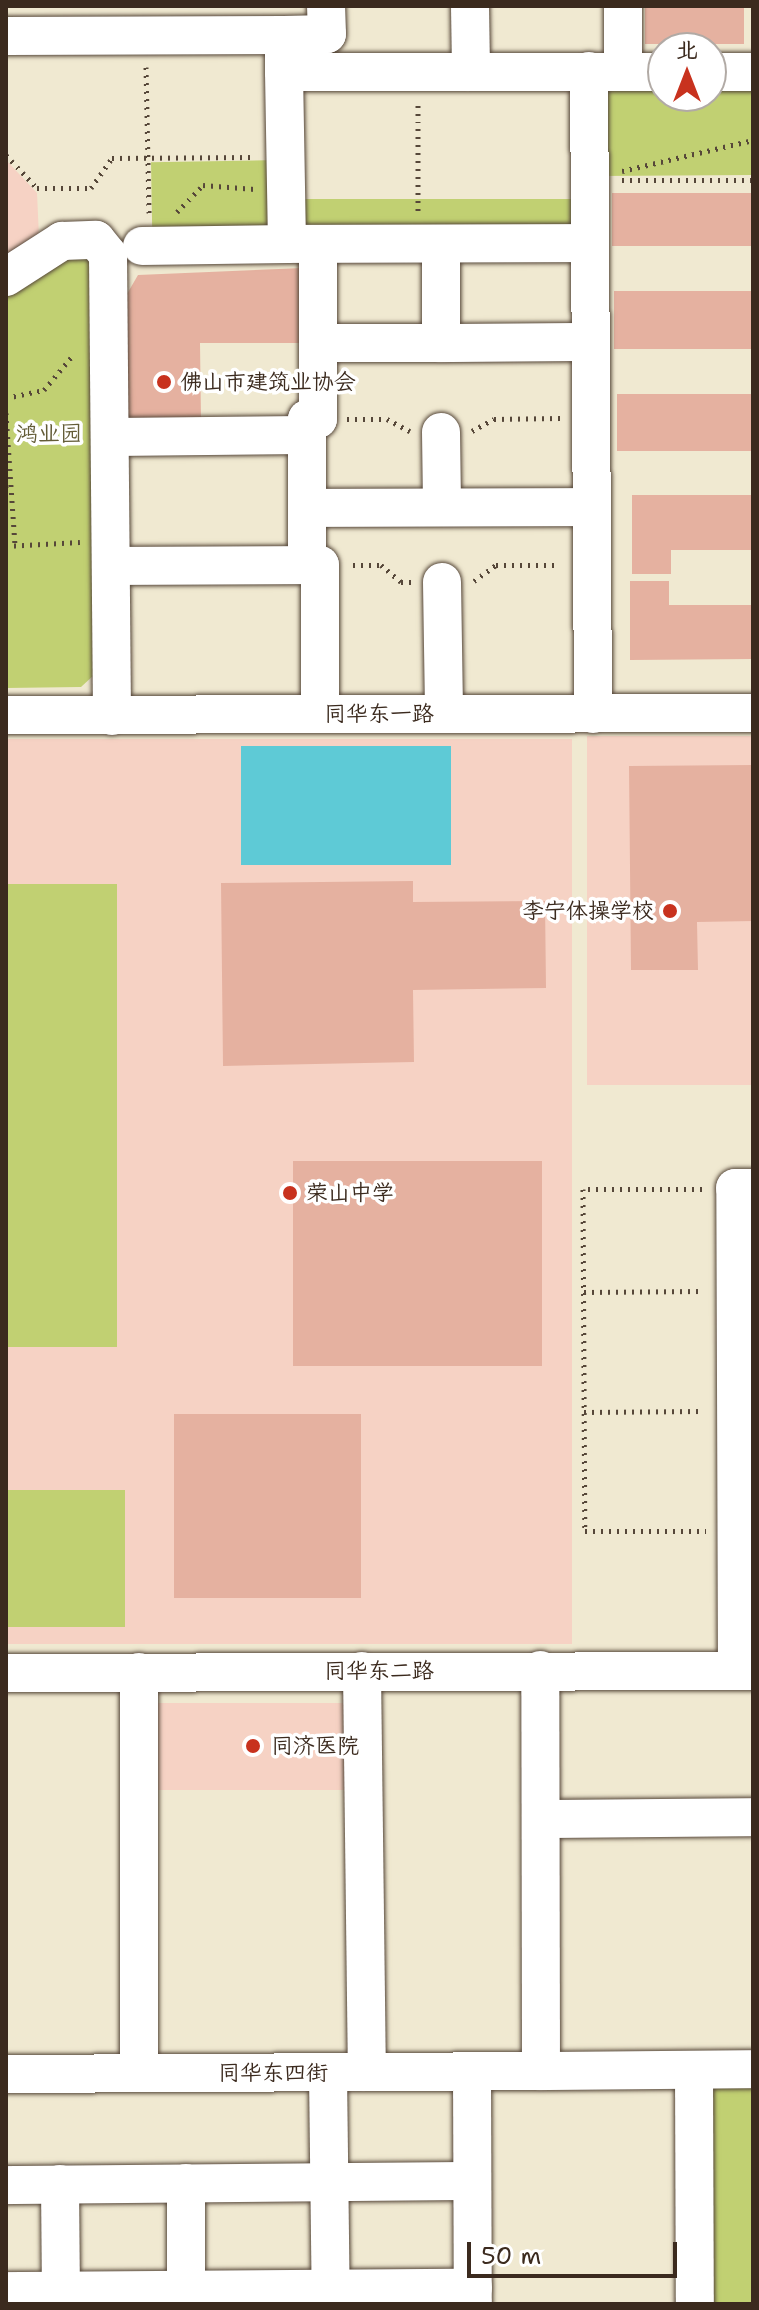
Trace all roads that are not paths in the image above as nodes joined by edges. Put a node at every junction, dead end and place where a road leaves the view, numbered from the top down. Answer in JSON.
{"nodes":[{"id":1,"x":470,"y":6,"type":"edge"},
{"id":2,"x":623,"y":6,"type":"edge"},
{"id":3,"x":326,"y":20,"type":"edge"},
{"id":4,"x":284,"y":35,"type":"junction"},
{"id":5,"x":6,"y":36,"type":"edge"},
{"id":6,"x":284,"y":72,"type":"junction"},
{"id":7,"x":327,"y":72,"type":"junction"},
{"id":8,"x":471,"y":72,"type":"junction"},
{"id":9,"x":606,"y":72,"type":"junction"},
{"id":10,"x":647,"y":72,"type":"edge"},
{"id":11,"x":727,"y":72,"type":"edge"},
{"id":12,"x":753,"y":72,"type":"edge"},
{"id":13,"x":147,"y":241,"type":"road end"},
{"id":14,"x":589,"y":243,"type":"junction"},
{"id":15,"x":302,"y":244,"type":"junction"},
{"id":16,"x":430,"y":244,"type":"junction"},
{"id":17,"x":6,"y":277,"type":"edge"},
{"id":18,"x":590,"y":342,"type":"junction"},
{"id":19,"x":318,"y":343,"type":"junction"},
{"id":20,"x":441,"y":343,"type":"junction"},
{"id":21,"x":441,"y":432,"type":"dead end"},
{"id":22,"x":307,"y":435,"type":"junction"},
{"id":23,"x":110,"y":437,"type":"junction"},
{"id":24,"x":442,"y":507,"type":"junction"},
{"id":25,"x":592,"y":507,"type":"junction"},
{"id":26,"x":307,"y":508,"type":"junction"},
{"id":27,"x":307,"y":565,"type":"junction"},
{"id":28,"x":124,"y":566,"type":"dead end"},
{"id":29,"x":442,"y":582,"type":"dead end"},
{"id":30,"x":444,"y":713,"type":"junction"},
{"id":31,"x":753,"y":713,"type":"edge"},
{"id":32,"x":320,"y":714,"type":"junction"},
{"id":33,"x":593,"y":714,"type":"junction"},
{"id":34,"x":6,"y":715,"type":"edge"},
{"id":35,"x":112,"y":716,"type":"junction"},
{"id":36,"x":744,"y":1188,"type":"edge"},
{"id":37,"x":540,"y":1670,"type":"junction"},
{"id":38,"x":362,"y":1671,"type":"junction"},
{"id":39,"x":745,"y":1671,"type":"edge"},
{"id":40,"x":139,"y":1672,"type":"junction"},
{"id":41,"x":6,"y":1673,"type":"edge"},
{"id":42,"x":753,"y":1817,"type":"edge"},
{"id":43,"x":541,"y":1819,"type":"junction"},
{"id":44,"x":753,"y":2069,"type":"edge"},
{"id":45,"x":694,"y":2070,"type":"junction"},
{"id":46,"x":472,"y":2071,"type":"junction"},
{"id":47,"x":541,"y":2071,"type":"junction"},
{"id":48,"x":367,"y":2072,"type":"junction"},
{"id":49,"x":139,"y":2073,"type":"junction"},
{"id":50,"x":328,"y":2073,"type":"junction"},
{"id":51,"x":6,"y":2074,"type":"edge"},
{"id":52,"x":472,"y":2181,"type":"junction"},
{"id":53,"x":186,"y":2183,"type":"junction"},
{"id":54,"x":60,"y":2184,"type":"junction"},
{"id":55,"x":6,"y":2185,"type":"edge"},
{"id":56,"x":61,"y":2291,"type":"junction"},
{"id":57,"x":209,"y":2294,"type":"edge"},
{"id":58,"x":12,"y":2296,"type":"edge"},
{"id":59,"x":331,"y":2296,"type":"edge"},
{"id":60,"x":473,"y":2296,"type":"edge"},
{"id":61,"x":131,"y":2297,"type":"edge"},
{"id":62,"x":695,"y":2304,"type":"edge"}],
"edges":[{"from":1,"to":8,"type":"street"},
{"from":2,"to":9,"type":"street"},
{"from":3,"to":4,"type":"street"},
{"from":3,"to":7,"type":"street"},
{"from":4,"to":5,"type":"street"},
{"from":4,"to":6,"type":"street"},
{"from":6,"to":7,"type":"street"},
{"from":6,"to":15,"type":"street"},
{"from":7,"to":8,"type":"street"},
{"from":8,"to":9,"type":"street"},
{"from":9,"to":10,"type":"street"},
{"from":9,"to":14,"type":"street"},
{"from":11,"to":12,"type":"street"},
{"from":13,"to":15,"type":"street"},
{"from":14,"to":16,"type":"street"},
{"from":14,"to":18,"type":"street"},
{"from":15,"to":16,"type":"street"},
{"from":15,"to":19,"type":"street"},
{"from":16,"to":20,"type":"street"},
{"from":17,"to":23,"type":"street"},
{"from":18,"to":20,"type":"street"},
{"from":18,"to":25,"type":"street"},
{"from":19,"to":20,"type":"street"},
{"from":19,"to":22,"type":"street"},
{"from":21,"to":24,"type":"street"},
{"from":22,"to":23,"type":"street"},
{"from":22,"to":26,"type":"street"},
{"from":23,"to":35,"type":"street"},
{"from":24,"to":25,"type":"street"},
{"from":24,"to":26,"type":"street"},
{"from":25,"to":33,"type":"street"},
{"from":26,"to":27,"type":"street"},
{"from":27,"to":28,"type":"street"},
{"from":27,"to":32,"type":"street"},
{"from":29,"to":30,"type":"street"},
{"from":30,"to":32,"type":"street","name":"同华东一路"},
{"from":30,"to":33,"type":"street","name":"同华东一路"},
{"from":31,"to":33,"type":"street","name":"同华东一路"},
{"from":32,"to":35,"type":"street","name":"同华东一路"},
{"from":34,"to":35,"type":"street","name":"同华东一路"},
{"from":36,"to":39,"type":"street"},
{"from":37,"to":38,"type":"street","name":"同华东二路"},
{"from":37,"to":39,"type":"street","name":"同华东二路"},
{"from":37,"to":43,"type":"street"},
{"from":38,"to":40,"type":"street","name":"同华东二路"},
{"from":38,"to":48,"type":"street"},
{"from":40,"to":41,"type":"street","name":"同华东二路"},
{"from":40,"to":49,"type":"street"},
{"from":42,"to":43,"type":"street"},
{"from":43,"to":47,"type":"street"},
{"from":44,"to":45,"type":"street","name":"同华东四街"},
{"from":45,"to":47,"type":"street","name":"同华东四街"},
{"from":45,"to":62,"type":"street"},
{"from":46,"to":47,"type":"street","name":"同华东四街"},
{"from":46,"to":48,"type":"street","name":"同华东四街"},
{"from":46,"to":52,"type":"street"},
{"from":48,"to":50,"type":"street","name":"同华东四街"},
{"from":49,"to":50,"type":"street","name":"同华东四街"},
{"from":49,"to":51,"type":"street","name":"同华东四街"},
{"from":50,"to":59,"type":"street"},
{"from":52,"to":53,"type":"street"},
{"from":52,"to":60,"type":"street"},
{"from":53,"to":54,"type":"street"},
{"from":53,"to":57,"type":"street"},
{"from":54,"to":55,"type":"street"},
{"from":54,"to":56,"type":"street"},
{"from":56,"to":58,"type":"street"},
{"from":56,"to":61,"type":"street"},
{"from":57,"to":59,"type":"street"},
{"from":57,"to":61,"type":"street"},
{"from":59,"to":60,"type":"street"}]}
